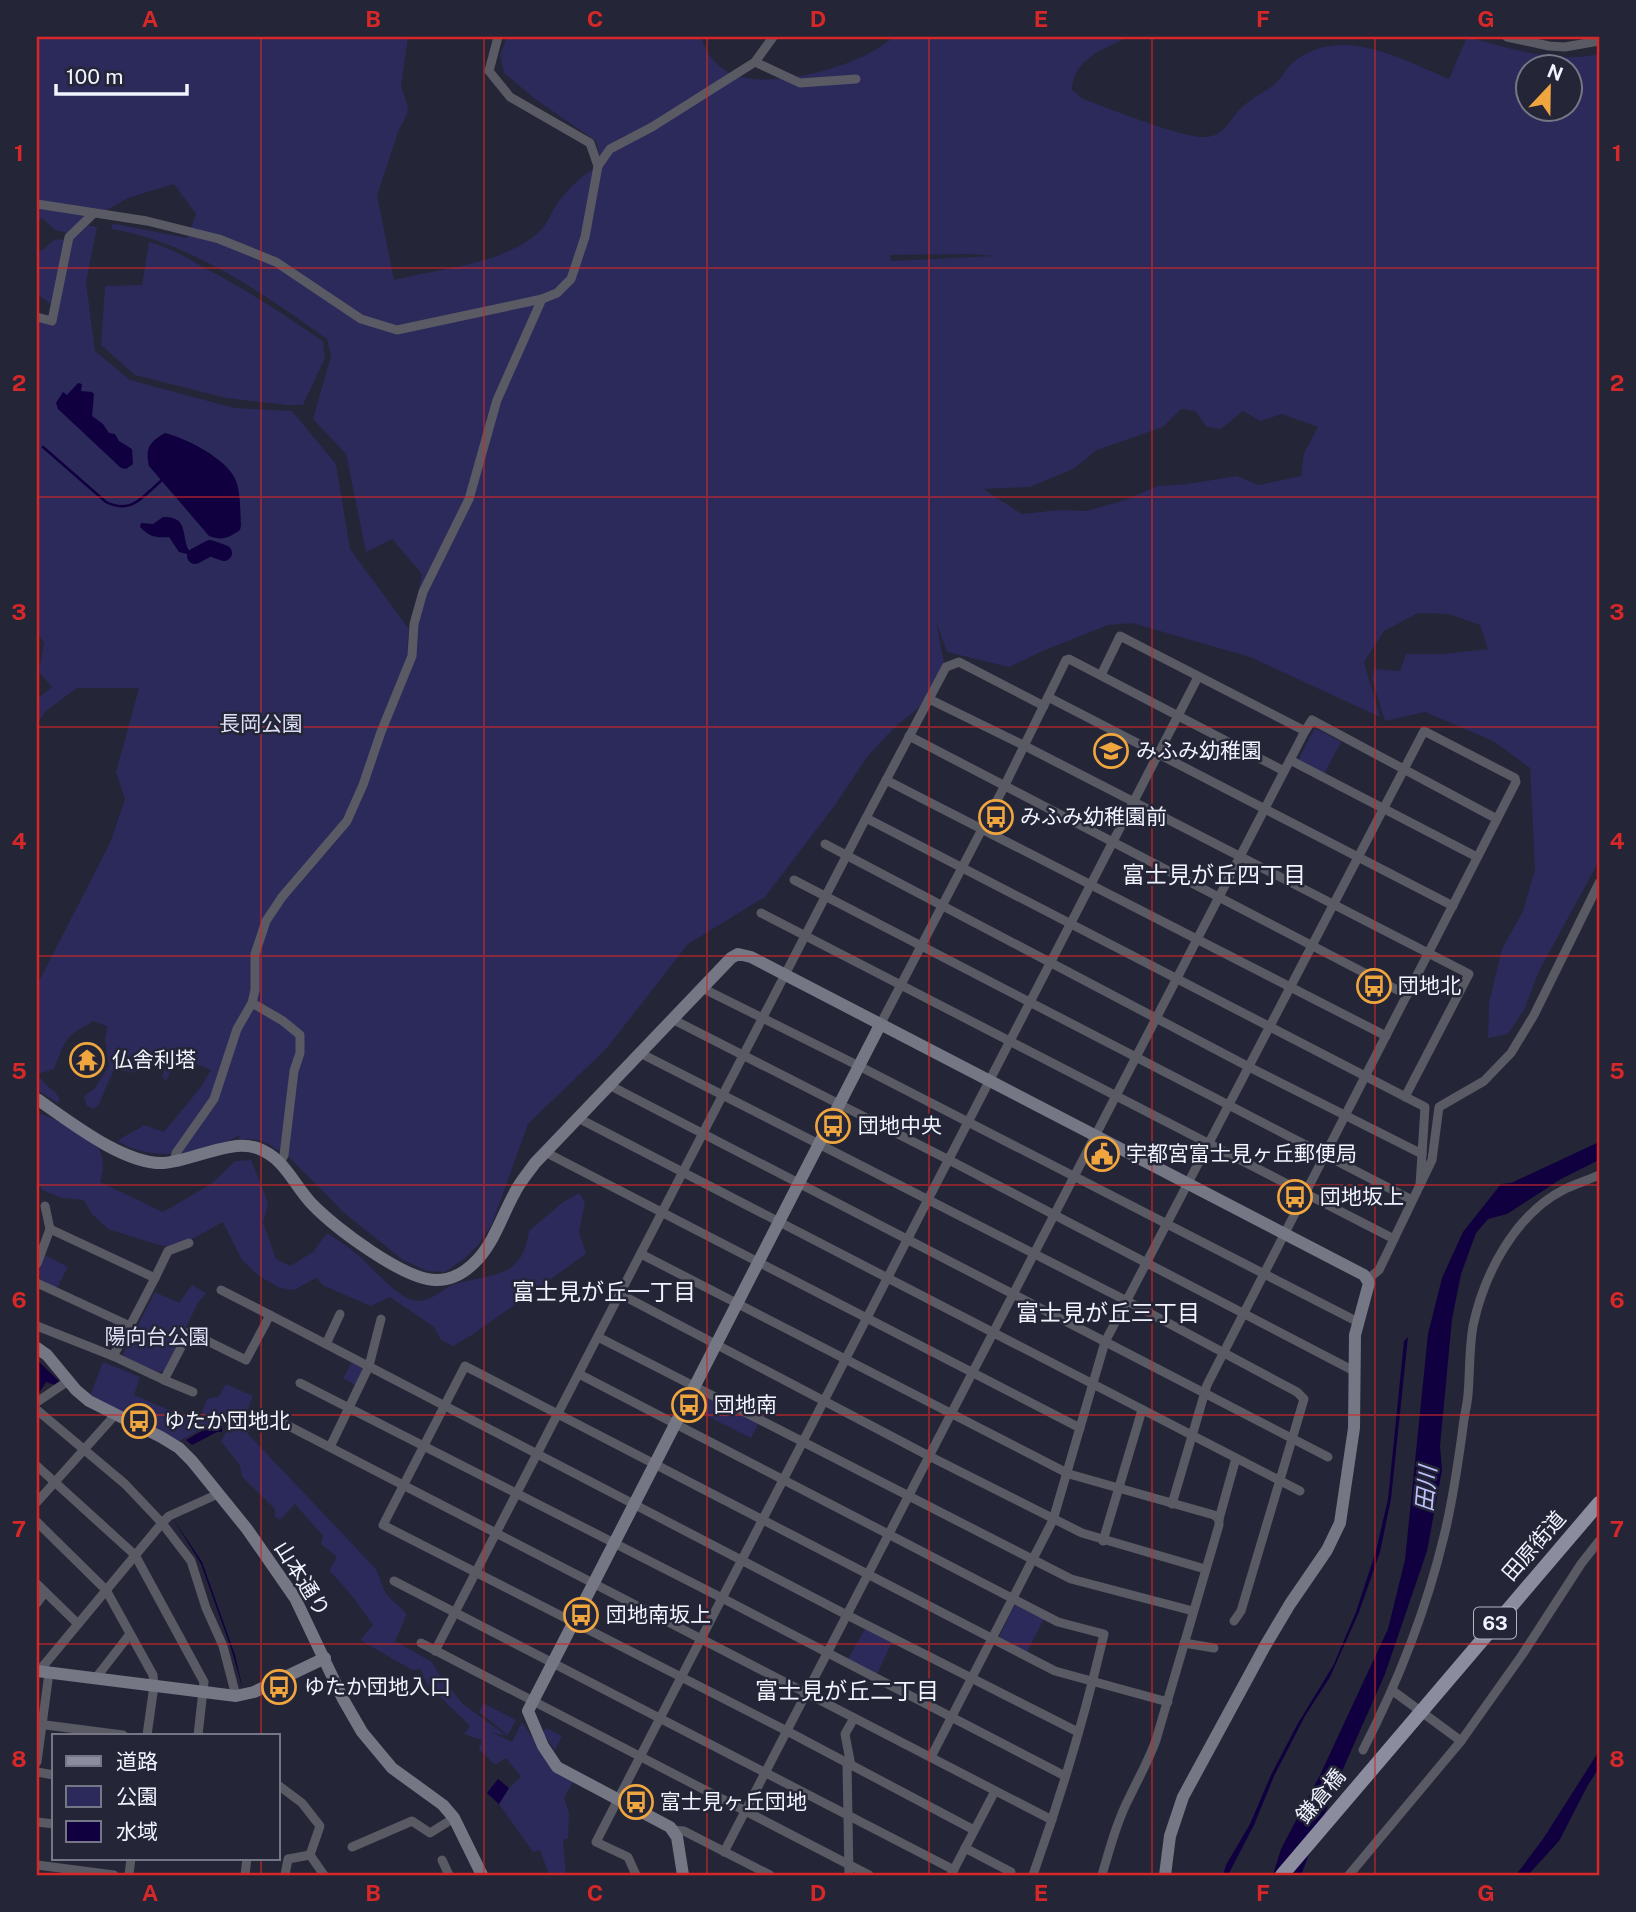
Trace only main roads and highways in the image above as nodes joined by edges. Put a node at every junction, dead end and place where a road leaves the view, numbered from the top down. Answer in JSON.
{"nodes":[{"id":1,"x":1597,"y":1509,"type":"edge"},
{"id":2,"x":1392,"y":1745,"type":"joint"},
{"id":3,"x":1282,"y":1875,"type":"edge"}],
"edges":[{"from":1,"to":2,"type":"main road","name":"田原街道","number":"63"},
{"from":2,"to":3,"type":"main road","name":"鎌倉橋","number":"63"}]}
